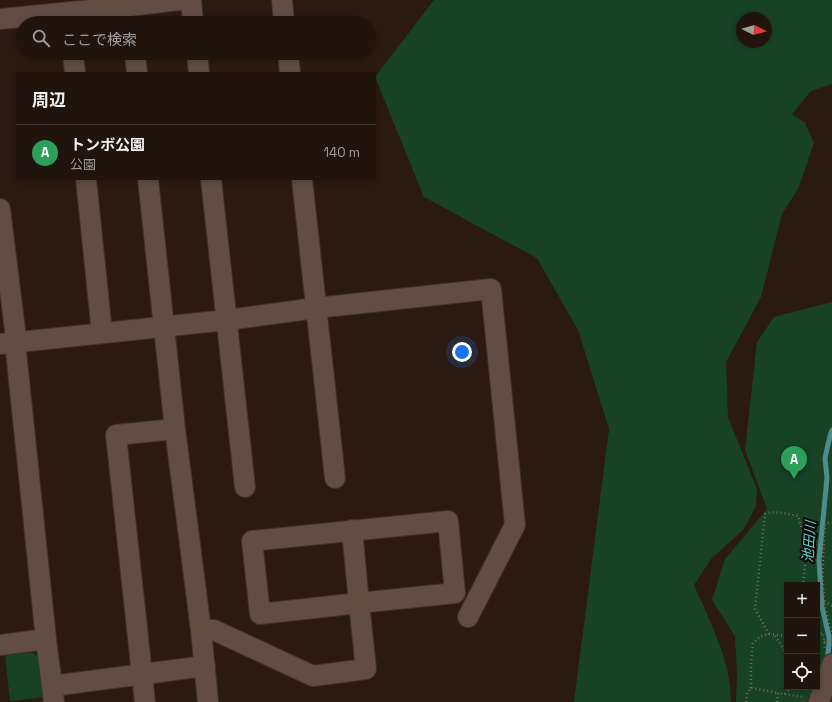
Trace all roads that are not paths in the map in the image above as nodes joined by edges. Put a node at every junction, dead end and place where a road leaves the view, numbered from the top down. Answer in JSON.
{"nodes":[{"id":1,"x":180,"y":0,"type":"edge"},
{"id":2,"x":191,"y":0,"type":"edge"},
{"id":3,"x":282,"y":0,"type":"edge"},
{"id":4,"x":130,"y":10,"type":"edge"},
{"id":5,"x":69,"y":12,"type":"edge"},
{"id":6,"x":23,"y":16,"type":"edge"},
{"id":7,"x":193,"y":16,"type":"edge"},
{"id":8,"x":283,"y":16,"type":"edge"},
{"id":9,"x":16,"y":17,"type":"edge"},
{"id":10,"x":0,"y":18,"type":"edge"},
{"id":11,"x":74,"y":60,"type":"edge"},
{"id":12,"x":136,"y":60,"type":"edge"},
{"id":13,"x":198,"y":60,"type":"edge"},
{"id":14,"x":289,"y":60,"type":"edge"},
{"id":15,"x":76,"y":72,"type":"edge"},
{"id":16,"x":137,"y":72,"type":"edge"},
{"id":17,"x":199,"y":72,"type":"edge"},
{"id":18,"x":290,"y":72,"type":"edge"},
{"id":19,"x":86,"y":180,"type":"edge"},
{"id":20,"x":148,"y":180,"type":"edge"},
{"id":21,"x":211,"y":180,"type":"edge"},
{"id":22,"x":302,"y":180,"type":"edge"},
{"id":23,"x":0,"y":208,"type":"edge"},
{"id":24,"x":316,"y":308,"type":"junction"},
{"id":25,"x":227,"y":320,"type":"junction"},
{"id":26,"x":164,"y":327,"type":"junction"},
{"id":27,"x":102,"y":333,"type":"junction"},
{"id":28,"x":7,"y":343,"type":"edge"},
{"id":29,"x":175,"y":429,"type":"junction"},
{"id":30,"x":335,"y":478,"type":"dead end"},
{"id":31,"x":245,"y":487,"type":"dead end"},
{"id":32,"x":352,"y":530,"type":"junction"},
{"id":33,"x":359,"y":603,"type":"junction"},
{"id":34,"x":468,"y":617,"type":"dead end"},
{"id":35,"x":201,"y":630,"type":"junction"},
{"id":36,"x":46,"y":639,"type":"junction"},
{"id":37,"x":0,"y":645,"type":"edge"},
{"id":38,"x":832,"y":664,"type":"edge"},
{"id":39,"x":205,"y":666,"type":"junction"},
{"id":40,"x":142,"y":674,"type":"junction"},
{"id":41,"x":53,"y":694,"type":"edge"},
{"id":42,"x":814,"y":700,"type":"edge"},
{"id":43,"x":145,"y":702,"type":"edge"},
{"id":44,"x":208,"y":702,"type":"edge"}],
"edges":[{"from":1,"to":4,"type":"street"},
{"from":2,"to":7,"type":"street"},
{"from":3,"to":8,"type":"street"},
{"from":4,"to":5,"type":"street"},
{"from":5,"to":6,"type":"street"},
{"from":9,"to":10,"type":"street"},
{"from":11,"to":15,"type":"street"},
{"from":12,"to":16,"type":"street"},
{"from":13,"to":17,"type":"street"},
{"from":14,"to":18,"type":"street"},
{"from":19,"to":27,"type":"street"},
{"from":20,"to":26,"type":"street"},
{"from":21,"to":25,"type":"street"},
{"from":22,"to":24,"type":"street"},
{"from":23,"to":28,"type":"street"},
{"from":24,"to":25,"type":"street"},
{"from":24,"to":30,"type":"street"},
{"from":24,"to":34,"type":"street"},
{"from":25,"to":26,"type":"street"},
{"from":25,"to":31,"type":"street"},
{"from":26,"to":27,"type":"street"},
{"from":26,"to":29,"type":"street"},
{"from":27,"to":28,"type":"street"},
{"from":28,"to":36,"type":"street"},
{"from":29,"to":35,"type":"street"},
{"from":29,"to":40,"type":"street"},
{"from":32,"to":33,"type":"street"},
{"from":32,"to":33,"type":"street"},
{"from":32,"to":33,"type":"street"},
{"from":33,"to":35,"type":"street"},
{"from":35,"to":39,"type":"street"},
{"from":36,"to":37,"type":"street"},
{"from":36,"to":41,"type":"street"},
{"from":38,"to":42,"type":"street"},
{"from":39,"to":40,"type":"street"},
{"from":39,"to":44,"type":"street"},
{"from":40,"to":41,"type":"street"},
{"from":40,"to":43,"type":"street"}]}
